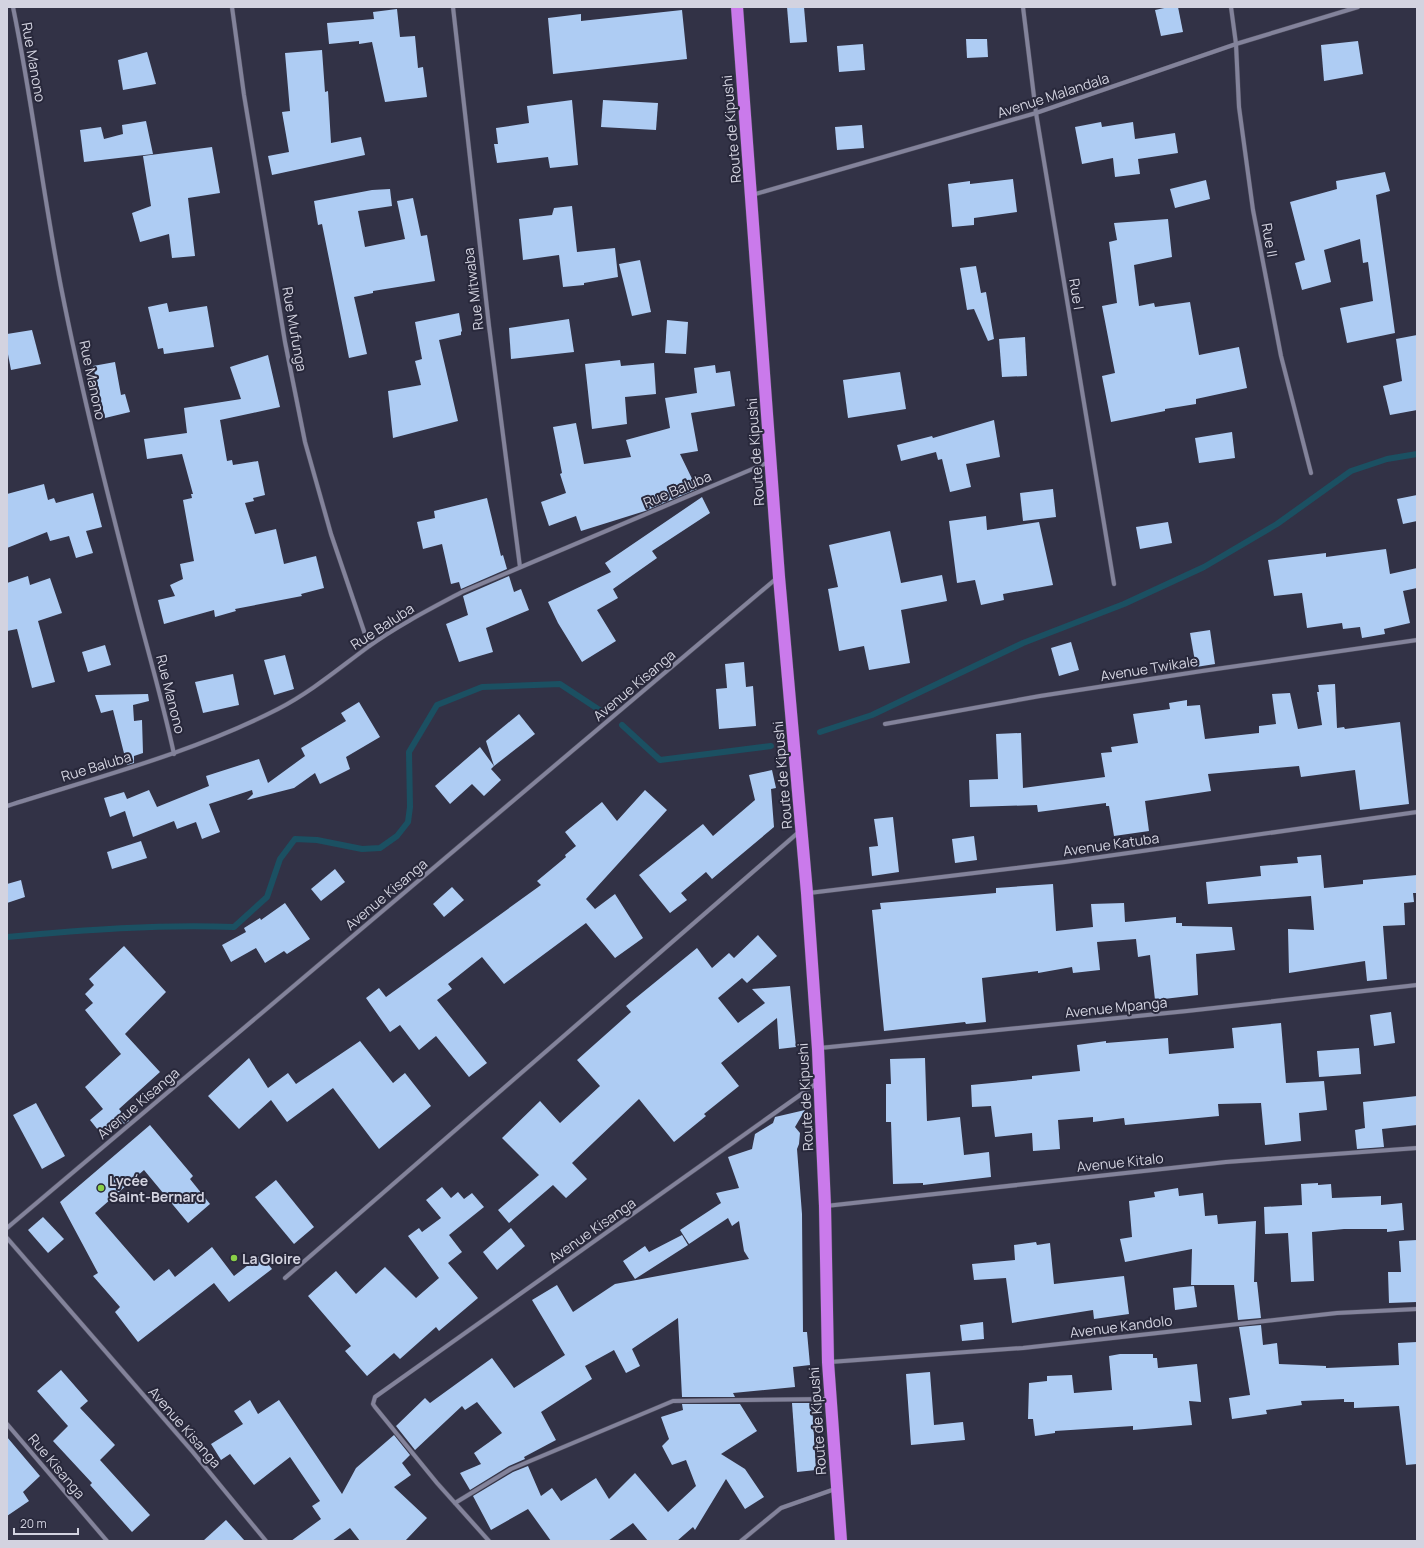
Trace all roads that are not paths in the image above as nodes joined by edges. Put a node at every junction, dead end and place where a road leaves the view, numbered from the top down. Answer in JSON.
{"nodes":[{"id":1,"x":13,"y":7,"type":"edge"},
{"id":2,"x":232,"y":7,"type":"edge"},
{"id":3,"x":453,"y":7,"type":"edge"},
{"id":4,"x":737,"y":7,"type":"edge"},
{"id":5,"x":1023,"y":7,"type":"edge"},
{"id":6,"x":1231,"y":7,"type":"edge"},
{"id":7,"x":1358,"y":7,"type":"edge"},
{"id":8,"x":1236,"y":44,"type":"junction"},
{"id":9,"x":1036,"y":113,"type":"junction"},
{"id":10,"x":752,"y":195,"type":"junction"},
{"id":11,"x":771,"y":461,"type":"junction"},
{"id":12,"x":1311,"y":473,"type":"dead end"},
{"id":13,"x":520,"y":567,"type":"junction"},
{"id":14,"x":779,"y":577,"type":"junction"},
{"id":15,"x":1114,"y":584,"type":"dead end"},
{"id":16,"x":1417,"y":640,"type":"edge"},
{"id":17,"x":369,"y":646,"type":"junction"},
{"id":18,"x":885,"y":724,"type":"dead end"},
{"id":19,"x":174,"y":754,"type":"junction"},
{"id":20,"x":7,"y":806,"type":"edge"},
{"id":21,"x":1417,"y":812,"type":"edge"},
{"id":22,"x":801,"y":830,"type":"junction"},
{"id":23,"x":807,"y":893,"type":"junction"},
{"id":24,"x":1417,"y":985,"type":"edge"},
{"id":25,"x":818,"y":1048,"type":"junction"},
{"id":26,"x":819,"y":1082,"type":"junction"},
{"id":27,"x":1417,"y":1148,"type":"edge"},
{"id":28,"x":825,"y":1206,"type":"junction"},
{"id":29,"x":7,"y":1228,"type":"edge"},
{"id":30,"x":7,"y":1238,"type":"edge"},
{"id":31,"x":285,"y":1278,"type":"dead end"},
{"id":32,"x":1417,"y":1309,"type":"edge"},
{"id":33,"x":828,"y":1362,"type":"junction"},
{"id":34,"x":832,"y":1399,"type":"junction"},
{"id":35,"x":7,"y":1424,"type":"edge"},
{"id":36,"x":837,"y":1488,"type":"junction"},
{"id":37,"x":455,"y":1503,"type":"junction"},
{"id":38,"x":107,"y":1541,"type":"edge"},
{"id":39,"x":266,"y":1541,"type":"edge"},
{"id":40,"x":489,"y":1541,"type":"edge"},
{"id":41,"x":740,"y":1541,"type":"edge"},
{"id":42,"x":841,"y":1541,"type":"edge"}],
"edges":[{"from":1,"to":19,"type":"street","name":"Rue Manono"},
{"from":2,"to":17,"type":"street","name":"Rue Mufunga"},
{"from":3,"to":13,"type":"street","name":"Rue Mitwaba"},
{"from":4,"to":10,"type":"highway","name":"Route de Kipushi"},
{"from":5,"to":9,"type":"street","name":"Rue I"},
{"from":6,"to":8,"type":"street","name":"Rue II"},
{"from":7,"to":8,"type":"street","name":"Avenue Malandala"},
{"from":8,"to":9,"type":"street","name":"Avenue Malandala"},
{"from":8,"to":12,"type":"street","name":"Rue II"},
{"from":9,"to":10,"type":"street","name":"Avenue Malandala"},
{"from":9,"to":15,"type":"street","name":"Rue I"},
{"from":10,"to":11,"type":"highway","name":"Route de Kipushi"},
{"from":11,"to":13,"type":"street","name":"Rue Baluba"},
{"from":11,"to":14,"type":"highway","name":"Route de Kipushi"},
{"from":13,"to":17,"type":"street","name":"Rue Baluba"},
{"from":14,"to":22,"type":"highway","name":"Route de Kipushi"},
{"from":14,"to":29,"type":"street","name":"Avenue Kisanga"},
{"from":16,"to":18,"type":"street","name":"Avenue Twikale"},
{"from":17,"to":19,"type":"street","name":"Rue Baluba"},
{"from":19,"to":20,"type":"street","name":"Rue Baluba"},
{"from":21,"to":23,"type":"street","name":"Avenue Katuba"},
{"from":22,"to":23,"type":"highway","name":"Route de Kipushi"},
{"from":22,"to":31,"type":"street"},
{"from":23,"to":25,"type":"highway","name":"Route de Kipushi"},
{"from":24,"to":25,"type":"street","name":"Avenue Mpanga"},
{"from":25,"to":26,"type":"highway","name":"Route de Kipushi"},
{"from":26,"to":28,"type":"highway","name":"Route de Kipushi"},
{"from":26,"to":37,"type":"street","name":"Avenue Kisanga"},
{"from":27,"to":28,"type":"street","name":"Avenue Kitalo"},
{"from":28,"to":33,"type":"highway","name":"Route de Kipushi"},
{"from":30,"to":39,"type":"street","name":"Avenue Kisanga"},
{"from":32,"to":33,"type":"street","name":"Avenue Kandolo"},
{"from":33,"to":34,"type":"highway","name":"Route de Kipushi"},
{"from":34,"to":36,"type":"highway","name":"Route de Kipushi"},
{"from":34,"to":37,"type":"street"},
{"from":35,"to":38,"type":"street","name":"Rue Kisanga"},
{"from":36,"to":41,"type":"street"},
{"from":36,"to":42,"type":"highway","name":"Route de Kipushi"},
{"from":37,"to":40,"type":"street"}]}
